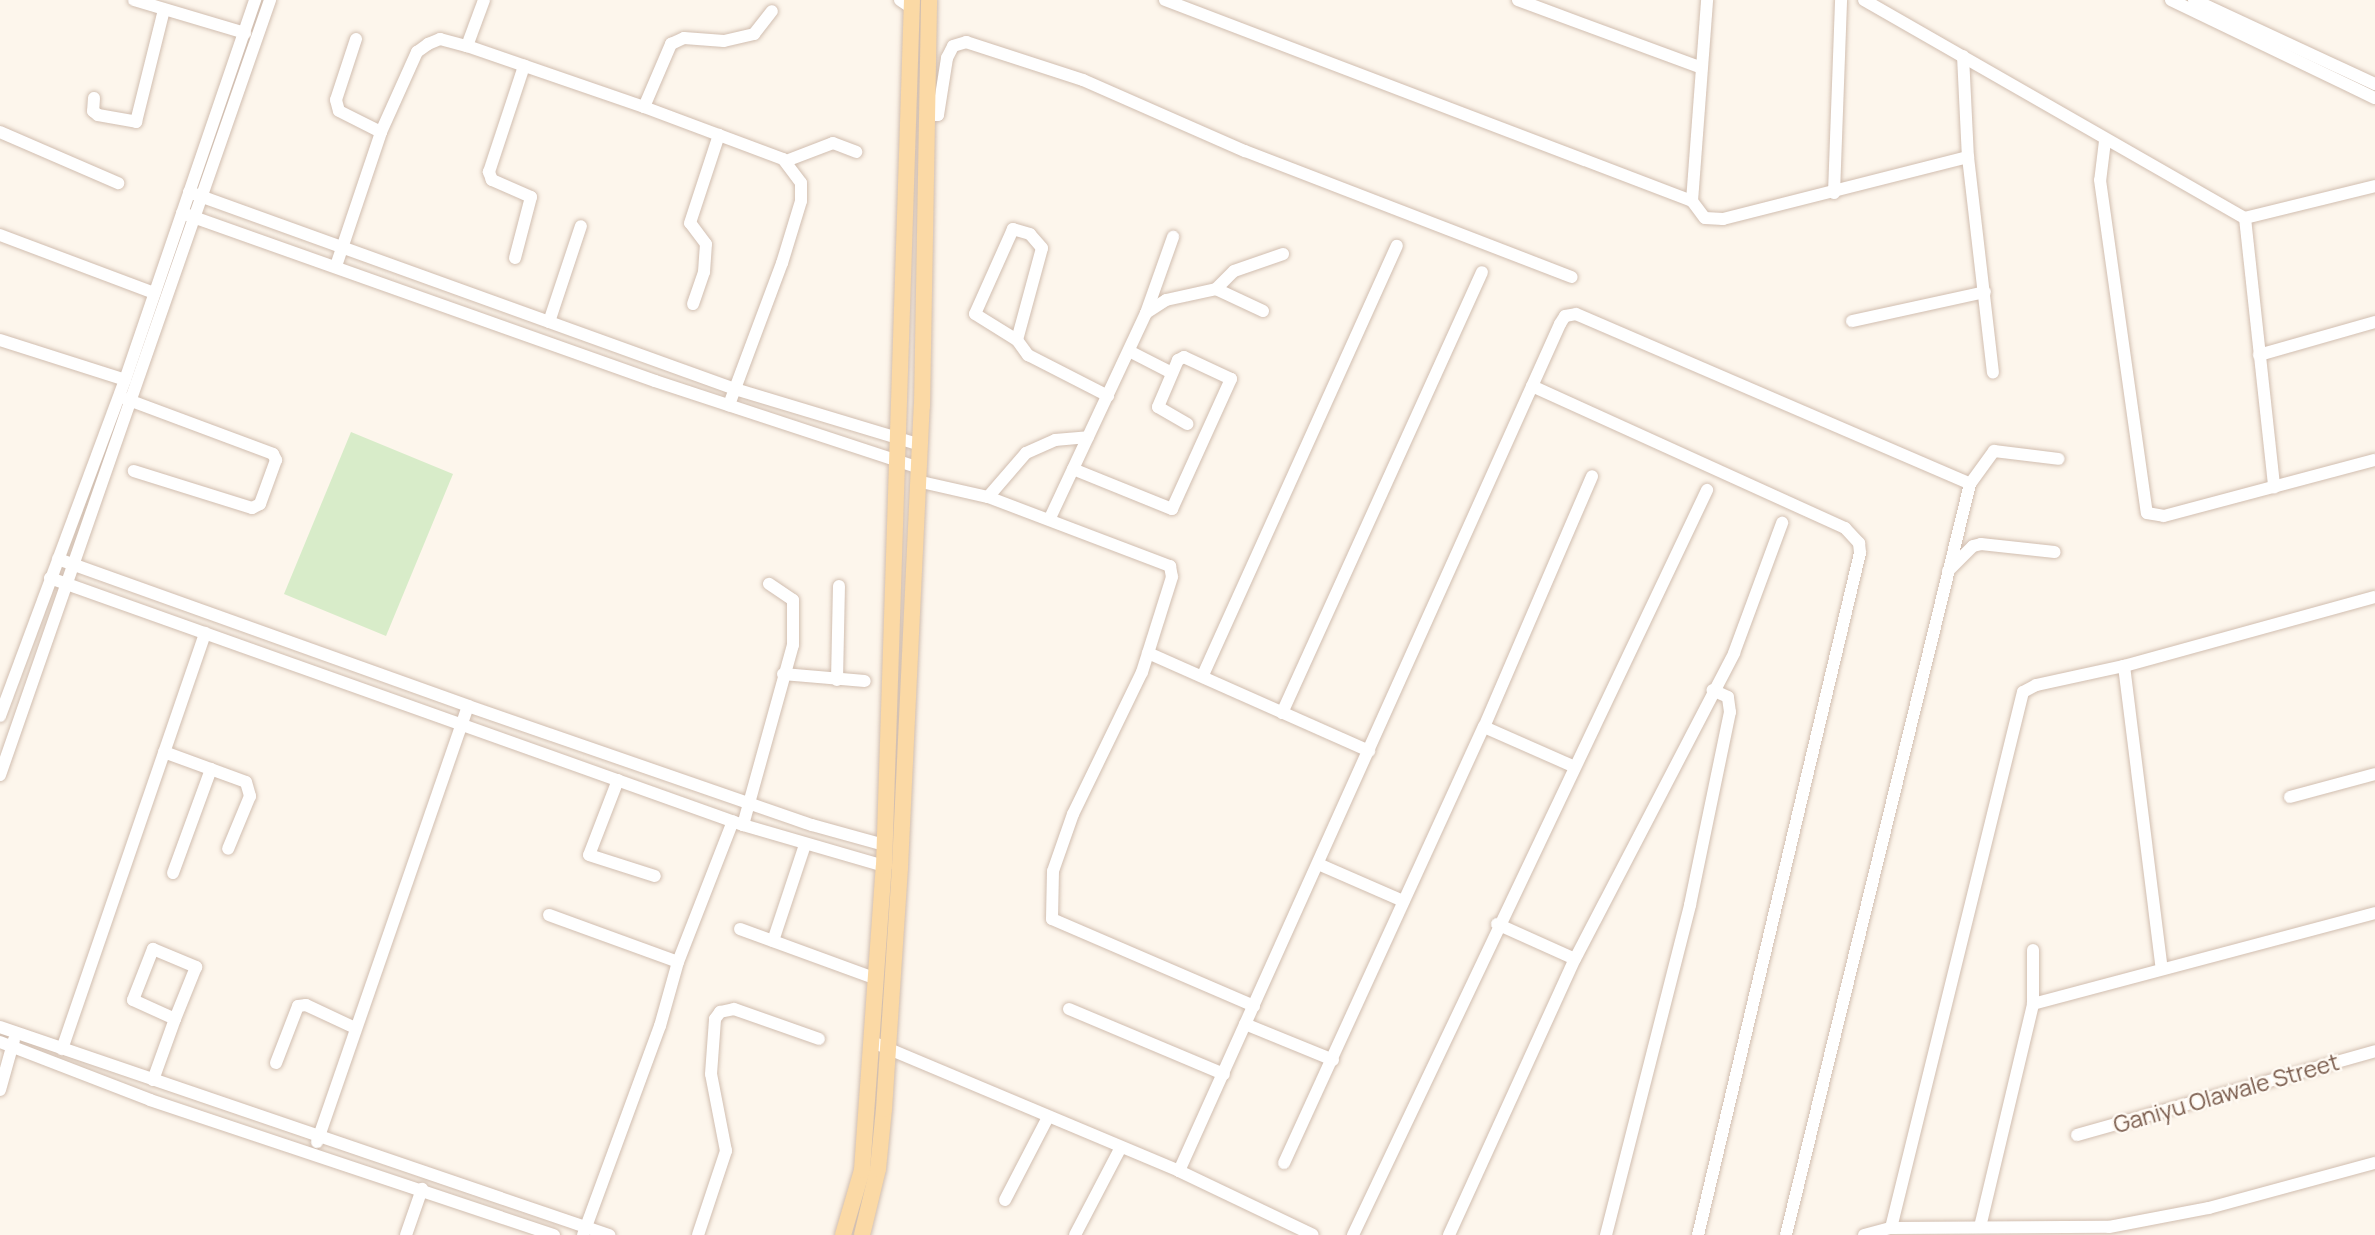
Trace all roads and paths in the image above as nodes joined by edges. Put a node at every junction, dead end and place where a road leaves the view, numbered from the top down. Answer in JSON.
{"nodes":[{"id":1,"x":134,"y":0,"type":"edge"},
{"id":2,"x":255,"y":0,"type":"edge"},
{"id":3,"x":270,"y":0,"type":"edge"},
{"id":4,"x":484,"y":0,"type":"edge"},
{"id":5,"x":929,"y":0,"type":"edge"},
{"id":6,"x":1165,"y":0,"type":"edge"},
{"id":7,"x":1518,"y":0,"type":"edge"},
{"id":8,"x":1707,"y":0,"type":"edge"},
{"id":9,"x":1841,"y":0,"type":"edge"},
{"id":10,"x":1864,"y":0,"type":"edge"},
{"id":11,"x":2171,"y":0,"type":"edge"},
{"id":12,"x":2194,"y":0,"type":"edge"},
{"id":13,"x":908,"y":3,"type":"edge"},
{"id":14,"x":164,"y":10,"type":"junction"},
{"id":15,"x":772,"y":11,"type":"dead end"},
{"id":16,"x":245,"y":33,"type":"junction"},
{"id":17,"x":356,"y":39,"type":"dead end"},
{"id":18,"x":2272,"y":43,"type":"junction"},
{"id":19,"x":467,"y":46,"type":"junction"},
{"id":20,"x":1963,"y":56,"type":"junction"},
{"id":21,"x":524,"y":66,"type":"junction"},
{"id":22,"x":1699,"y":67,"type":"junction"},
{"id":23,"x":2375,"y":84,"type":"edge"},
{"id":24,"x":2375,"y":97,"type":"edge"},
{"id":25,"x":94,"y":98,"type":"dead end"},
{"id":26,"x":644,"y":107,"type":"junction"},
{"id":27,"x":929,"y":116,"type":"junction"},
{"id":28,"x":0,"y":132,"type":"edge"},
{"id":29,"x":381,"y":132,"type":"junction"},
{"id":30,"x":719,"y":135,"type":"junction"},
{"id":31,"x":2105,"y":141,"type":"junction"},
{"id":32,"x":856,"y":152,"type":"dead end"},
{"id":33,"x":1968,"y":158,"type":"junction"},
{"id":34,"x":786,"y":161,"type":"junction"},
{"id":35,"x":118,"y":183,"type":"dead end"},
{"id":36,"x":2375,"y":186,"type":"edge"},
{"id":37,"x":1834,"y":193,"type":"junction"},
{"id":38,"x":195,"y":194,"type":"junction"},
{"id":39,"x":1692,"y":201,"type":"junction"},
{"id":40,"x":189,"y":215,"type":"junction"},
{"id":41,"x":2245,"y":218,"type":"junction"},
{"id":42,"x":581,"y":226,"type":"dead end"},
{"id":43,"x":0,"y":235,"type":"edge"},
{"id":44,"x":1173,"y":237,"type":"dead end"},
{"id":45,"x":1397,"y":246,"type":"dead end"},
{"id":46,"x":342,"y":248,"type":"junction"},
{"id":47,"x":1283,"y":254,"type":"dead end"},
{"id":48,"x":515,"y":258,"type":"dead end"},
{"id":49,"x":336,"y":266,"type":"junction"},
{"id":50,"x":1482,"y":272,"type":"dead end"},
{"id":51,"x":1571,"y":276,"type":"dead end"},
{"id":52,"x":1216,"y":289,"type":"junction"},
{"id":53,"x":1985,"y":292,"type":"junction"},
{"id":54,"x":154,"y":293,"type":"junction"},
{"id":55,"x":693,"y":303,"type":"dead end"},
{"id":56,"x":1263,"y":312,"type":"dead end"},
{"id":57,"x":1146,"y":313,"type":"junction"},
{"id":58,"x":1852,"y":321,"type":"dead end"},
{"id":59,"x":549,"y":322,"type":"junction"},
{"id":60,"x":2375,"y":322,"type":"edge"},
{"id":61,"x":0,"y":340,"type":"edge"},
{"id":62,"x":1017,"y":340,"type":"junction"},
{"id":63,"x":1129,"y":351,"type":"junction"},
{"id":64,"x":2259,"y":355,"type":"junction"},
{"id":65,"x":1172,"y":373,"type":"junction"},
{"id":66,"x":1993,"y":373,"type":"dead end"},
{"id":67,"x":125,"y":380,"type":"junction"},
{"id":68,"x":1532,"y":386,"type":"junction"},
{"id":69,"x":735,"y":389,"type":"junction"},
{"id":70,"x":119,"y":396,"type":"junction"},
{"id":71,"x":1108,"y":396,"type":"junction"},
{"id":72,"x":132,"y":401,"type":"junction"},
{"id":73,"x":729,"y":405,"type":"junction"},
{"id":74,"x":1188,"y":424,"type":"dead end"},
{"id":75,"x":1088,"y":437,"type":"junction"},
{"id":76,"x":897,"y":438,"type":"junction"},
{"id":77,"x":921,"y":445,"type":"junction"},
{"id":78,"x":2059,"y":458,"type":"dead end"},
{"id":79,"x":2375,"y":460,"type":"edge"},
{"id":80,"x":897,"y":462,"type":"junction"},
{"id":81,"x":1073,"y":469,"type":"junction"},
{"id":82,"x":134,"y":471,"type":"dead end"},
{"id":83,"x":918,"y":475,"type":"junction"},
{"id":84,"x":1592,"y":475,"type":"dead end"},
{"id":85,"x":1970,"y":484,"type":"junction"},
{"id":86,"x":2274,"y":487,"type":"junction"},
{"id":87,"x":1707,"y":490,"type":"dead end"},
{"id":88,"x":988,"y":497,"type":"junction"},
{"id":89,"x":1050,"y":518,"type":"junction"},
{"id":90,"x":1782,"y":523,"type":"dead end"},
{"id":91,"x":2055,"y":552,"type":"dead end"},
{"id":92,"x":58,"y":559,"type":"junction"},
{"id":93,"x":76,"y":565,"type":"junction"},
{"id":94,"x":1946,"y":572,"type":"junction"},
{"id":95,"x":50,"y":578,"type":"junction"},
{"id":96,"x":69,"y":584,"type":"junction"},
{"id":97,"x":769,"y":584,"type":"dead end"},
{"id":98,"x":839,"y":586,"type":"dead end"},
{"id":99,"x":2375,"y":597,"type":"edge"},
{"id":100,"x":205,"y":633,"type":"junction"},
{"id":101,"x":1148,"y":653,"type":"junction"},
{"id":102,"x":2124,"y":666,"type":"junction"},
{"id":103,"x":783,"y":674,"type":"junction"},
{"id":104,"x":1203,"y":675,"type":"junction"},
{"id":105,"x":837,"y":680,"type":"junction"},
{"id":106,"x":865,"y":681,"type":"dead end"},
{"id":107,"x":1712,"y":690,"type":"junction"},
{"id":108,"x":468,"y":706,"type":"junction"},
{"id":109,"x":1282,"y":713,"type":"junction"},
{"id":110,"x":0,"y":716,"type":"edge"},
{"id":111,"x":461,"y":724,"type":"junction"},
{"id":112,"x":1484,"y":727,"type":"junction"},
{"id":113,"x":1368,"y":751,"type":"junction"},
{"id":114,"x":164,"y":752,"type":"junction"},
{"id":115,"x":1573,"y":766,"type":"junction"},
{"id":116,"x":211,"y":769,"type":"junction"},
{"id":117,"x":2375,"y":774,"type":"edge"},
{"id":118,"x":0,"y":775,"type":"edge"},
{"id":119,"x":618,"y":780,"type":"junction"},
{"id":120,"x":2290,"y":797,"type":"dead end"},
{"id":121,"x":750,"y":803,"type":"junction"},
{"id":122,"x":738,"y":823,"type":"junction"},
{"id":123,"x":805,"y":845,"type":"junction"},
{"id":124,"x":884,"y":845,"type":"junction"},
{"id":125,"x":228,"y":849,"type":"dead end"},
{"id":126,"x":1318,"y":864,"type":"junction"},
{"id":127,"x":884,"y":866,"type":"junction"},
{"id":128,"x":173,"y":873,"type":"dead end"},
{"id":129,"x":655,"y":876,"type":"dead end"},
{"id":130,"x":1404,"y":901,"type":"junction"},
{"id":131,"x":2375,"y":913,"type":"edge"},
{"id":132,"x":550,"y":915,"type":"dead end"},
{"id":133,"x":1497,"y":924,"type":"junction"},
{"id":134,"x":740,"y":929,"type":"dead end"},
{"id":135,"x":772,"y":941,"type":"junction"},
{"id":136,"x":2033,"y":950,"type":"dead end"},
{"id":137,"x":1575,"y":959,"type":"junction"},
{"id":138,"x":678,"y":962,"type":"junction"},
{"id":139,"x":2162,"y":969,"type":"junction"},
{"id":140,"x":874,"y":978,"type":"junction"},
{"id":141,"x":2033,"y":1004,"type":"junction"},
{"id":142,"x":1254,"y":1006,"type":"junction"},
{"id":143,"x":1069,"y":1009,"type":"dead end"},
{"id":144,"x":175,"y":1019,"type":"junction"},
{"id":145,"x":1245,"y":1024,"type":"junction"},
{"id":146,"x":0,"y":1027,"type":"edge"},
{"id":147,"x":355,"y":1028,"type":"junction"},
{"id":148,"x":16,"y":1032,"type":"junction"},
{"id":149,"x":819,"y":1040,"type":"dead end"},
{"id":150,"x":6,"y":1044,"type":"edge"},
{"id":151,"x":878,"y":1044,"type":"junction"},
{"id":152,"x":62,"y":1049,"type":"junction"},
{"id":153,"x":2375,"y":1051,"type":"edge"},
{"id":154,"x":1333,"y":1060,"type":"junction"},
{"id":155,"x":276,"y":1063,"type":"dead end"},
{"id":156,"x":1224,"y":1074,"type":"junction"},
{"id":157,"x":153,"y":1080,"type":"junction"},
{"id":158,"x":0,"y":1090,"type":"edge"},
{"id":159,"x":1048,"y":1116,"type":"junction"},
{"id":160,"x":2077,"y":1135,"type":"dead end"},
{"id":161,"x":318,"y":1136,"type":"junction"},
{"id":162,"x":1121,"y":1147,"type":"junction"},
{"id":163,"x":314,"y":1152,"type":"junction"},
{"id":164,"x":1284,"y":1163,"type":"dead end"},
{"id":165,"x":2375,"y":1163,"type":"edge"},
{"id":166,"x":1179,"y":1171,"type":"junction"},
{"id":167,"x":422,"y":1189,"type":"junction"},
{"id":168,"x":1005,"y":1200,"type":"dead end"},
{"id":169,"x":1980,"y":1227,"type":"junction"},
{"id":170,"x":1891,"y":1228,"type":"junction"},
{"id":171,"x":584,"y":1231,"type":"edge"},
{"id":172,"x":406,"y":1235,"type":"edge"},
{"id":173,"x":554,"y":1235,"type":"edge"},
{"id":174,"x":609,"y":1235,"type":"edge"},
{"id":175,"x":698,"y":1235,"type":"edge"},
{"id":176,"x":843,"y":1235,"type":"edge"},
{"id":177,"x":862,"y":1235,"type":"edge"},
{"id":178,"x":1075,"y":1235,"type":"edge"},
{"id":179,"x":1313,"y":1235,"type":"edge"},
{"id":180,"x":1353,"y":1235,"type":"edge"},
{"id":181,"x":1449,"y":1235,"type":"edge"},
{"id":182,"x":1606,"y":1235,"type":"edge"},
{"id":183,"x":1698,"y":1235,"type":"edge"},
{"id":184,"x":1786,"y":1235,"type":"edge"},
{"id":185,"x":1864,"y":1235,"type":"edge"}],
"edges":[{"from":1,"to":14,"type":"street"},
{"from":2,"to":16,"type":"street"},
{"from":3,"to":38,"type":"street"},
{"from":4,"to":19,"type":"street"},
{"from":5,"to":27,"type":"main road"},
{"from":6,"to":39,"type":"street"},
{"from":7,"to":22,"type":"street"},
{"from":8,"to":22,"type":"street"},
{"from":9,"to":37,"type":"street"},
{"from":10,"to":20,"type":"street"},
{"from":11,"to":18,"type":"street"},
{"from":12,"to":18,"type":"street"},
{"from":13,"to":76,"type":"main road"},
{"from":14,"to":16,"type":"street"},
{"from":14,"to":25,"type":"street"},
{"from":15,"to":26,"type":"street"},
{"from":16,"to":38,"type":"street"},
{"from":17,"to":29,"type":"street"},
{"from":18,"to":23,"type":"street"},
{"from":18,"to":24,"type":"street"},
{"from":19,"to":21,"type":"street"},
{"from":19,"to":29,"type":"street"},
{"from":20,"to":31,"type":"street"},
{"from":20,"to":33,"type":"street"},
{"from":21,"to":26,"type":"street"},
{"from":21,"to":48,"type":"street"},
{"from":22,"to":39,"type":"street"},
{"from":26,"to":30,"type":"street"},
{"from":27,"to":51,"type":"street"},
{"from":27,"to":77,"type":"main road"},
{"from":28,"to":35,"type":"street"},
{"from":29,"to":46,"type":"street"},
{"from":30,"to":34,"type":"street"},
{"from":30,"to":55,"type":"street"},
{"from":31,"to":41,"type":"street"},
{"from":31,"to":86,"type":"street"},
{"from":32,"to":34,"type":"street"},
{"from":33,"to":37,"type":"street"},
{"from":33,"to":53,"type":"street"},
{"from":34,"to":69,"type":"street"},
{"from":36,"to":41,"type":"street"},
{"from":37,"to":39,"type":"street"},
{"from":38,"to":40,"type":"street"},
{"from":38,"to":46,"type":"street"},
{"from":40,"to":49,"type":"street"},
{"from":40,"to":54,"type":"street"},
{"from":40,"to":72,"type":"street"},
{"from":41,"to":64,"type":"street"},
{"from":42,"to":59,"type":"street"},
{"from":43,"to":54,"type":"street"},
{"from":44,"to":57,"type":"street"},
{"from":45,"to":104,"type":"street"},
{"from":46,"to":49,"type":"street"},
{"from":46,"to":59,"type":"street"},
{"from":47,"to":52,"type":"street"},
{"from":49,"to":73,"type":"street"},
{"from":50,"to":109,"type":"street"},
{"from":52,"to":56,"type":"street"},
{"from":52,"to":57,"type":"street"},
{"from":53,"to":58,"type":"street"},
{"from":53,"to":66,"type":"street"},
{"from":54,"to":67,"type":"street"},
{"from":57,"to":63,"type":"street"},
{"from":59,"to":69,"type":"street"},
{"from":60,"to":64,"type":"street"},
{"from":61,"to":67,"type":"street"},
{"from":62,"to":62,"type":"street"},
{"from":62,"to":71,"type":"street"},
{"from":63,"to":65,"type":"street"},
{"from":63,"to":71,"type":"street"},
{"from":64,"to":86,"type":"street"},
{"from":65,"to":74,"type":"street"},
{"from":65,"to":81,"type":"street"},
{"from":67,"to":70,"type":"street"},
{"from":68,"to":85,"type":"street"},
{"from":68,"to":113,"type":"street"},
{"from":68,"to":183,"type":"street"},
{"from":69,"to":73,"type":"street"},
{"from":69,"to":76,"type":"street"},
{"from":70,"to":72,"type":"street"},
{"from":70,"to":92,"type":"street"},
{"from":71,"to":75,"type":"street"},
{"from":72,"to":82,"type":"street"},
{"from":72,"to":93,"type":"street"},
{"from":73,"to":80,"type":"street"},
{"from":75,"to":81,"type":"street"},
{"from":75,"to":88,"type":"street"},
{"from":76,"to":77,"type":"street"},
{"from":76,"to":80,"type":"main road"},
{"from":77,"to":83,"type":"main road"},
{"from":78,"to":85,"type":"street"},
{"from":79,"to":86,"type":"street"},
{"from":80,"to":83,"type":"street"},
{"from":80,"to":124,"type":"main road"},
{"from":81,"to":89,"type":"street"},
{"from":83,"to":88,"type":"street"},
{"from":83,"to":151,"type":"main road"},
{"from":84,"to":112,"type":"street"},
{"from":85,"to":94,"type":"street"},
{"from":87,"to":115,"type":"street"},
{"from":88,"to":89,"type":"street"},
{"from":89,"to":101,"type":"street"},
{"from":90,"to":107,"type":"street"},
{"from":91,"to":94,"type":"street"},
{"from":92,"to":93,"type":"street"},
{"from":92,"to":95,"type":"street"},
{"from":93,"to":96,"type":"street"},
{"from":93,"to":108,"type":"street"},
{"from":94,"to":184,"type":"street"},
{"from":95,"to":96,"type":"street"},
{"from":95,"to":110,"type":"street"},
{"from":96,"to":100,"type":"street"},
{"from":96,"to":118,"type":"street"},
{"from":97,"to":103,"type":"street"},
{"from":98,"to":105,"type":"street"},
{"from":99,"to":102,"type":"street"},
{"from":100,"to":111,"type":"street"},
{"from":100,"to":114,"type":"street"},
{"from":101,"to":104,"type":"street"},
{"from":101,"to":142,"type":"street"},
{"from":102,"to":139,"type":"street"},
{"from":102,"to":170,"type":"street"},
{"from":103,"to":105,"type":"street"},
{"from":103,"to":121,"type":"street"},
{"from":104,"to":109,"type":"street"},
{"from":105,"to":106,"type":"street"},
{"from":107,"to":137,"type":"street"},
{"from":107,"to":182,"type":"street"},
{"from":108,"to":111,"type":"street"},
{"from":108,"to":121,"type":"street"},
{"from":109,"to":113,"type":"street"},
{"from":111,"to":119,"type":"street"},
{"from":111,"to":147,"type":"street"},
{"from":112,"to":115,"type":"street"},
{"from":112,"to":130,"type":"street"},
{"from":113,"to":126,"type":"street"},
{"from":114,"to":116,"type":"street"},
{"from":114,"to":152,"type":"street"},
{"from":115,"to":133,"type":"street"},
{"from":116,"to":125,"type":"street"},
{"from":116,"to":128,"type":"street"},
{"from":117,"to":120,"type":"street"},
{"from":119,"to":122,"type":"street"},
{"from":119,"to":129,"type":"street"},
{"from":121,"to":122,"type":"street"},
{"from":121,"to":124,"type":"street"},
{"from":122,"to":123,"type":"street"},
{"from":122,"to":138,"type":"street"},
{"from":123,"to":127,"type":"street"},
{"from":123,"to":135,"type":"street"},
{"from":124,"to":127,"type":"main road"},
{"from":126,"to":130,"type":"street"},
{"from":126,"to":142,"type":"street"},
{"from":127,"to":140,"type":"main road"},
{"from":130,"to":154,"type":"street"},
{"from":131,"to":139,"type":"street"},
{"from":132,"to":138,"type":"street"},
{"from":133,"to":137,"type":"street"},
{"from":133,"to":180,"type":"street"},
{"from":134,"to":135,"type":"street"},
{"from":135,"to":140,"type":"street"},
{"from":136,"to":141,"type":"street"},
{"from":137,"to":181,"type":"street"},
{"from":138,"to":171,"type":"street"},
{"from":139,"to":141,"type":"street"},
{"from":140,"to":151,"type":"main road"},
{"from":141,"to":169,"type":"street"},
{"from":142,"to":145,"type":"street"},
{"from":143,"to":156,"type":"street"},
{"from":144,"to":144,"type":"street"},
{"from":144,"to":157,"type":"street"},
{"from":145,"to":154,"type":"street"},
{"from":145,"to":156,"type":"street"},
{"from":146,"to":148,"type":"street"},
{"from":147,"to":155,"type":"street"},
{"from":147,"to":161,"type":"street"},
{"from":148,"to":150,"type":"street"},
{"from":148,"to":152,"type":"street"},
{"from":149,"to":175,"type":"street"},
{"from":150,"to":158,"type":"street"},
{"from":150,"to":163,"type":"street"},
{"from":151,"to":159,"type":"street"},
{"from":151,"to":176,"type":"main road"},
{"from":151,"to":177,"type":"main road"},
{"from":152,"to":157,"type":"street"},
{"from":153,"to":160,"type":"street","name":"Ganiyu Olawale Street"},
{"from":154,"to":164,"type":"street"},
{"from":156,"to":166,"type":"street"},
{"from":157,"to":161,"type":"street"},
{"from":159,"to":162,"type":"street"},
{"from":159,"to":168,"type":"street"},
{"from":161,"to":163,"type":"street"},
{"from":161,"to":171,"type":"street"},
{"from":162,"to":166,"type":"street"},
{"from":162,"to":178,"type":"street"},
{"from":163,"to":167,"type":"street"},
{"from":165,"to":169,"type":"street"},
{"from":166,"to":179,"type":"street"},
{"from":167,"to":172,"type":"street"},
{"from":167,"to":173,"type":"street"},
{"from":169,"to":170,"type":"street"},
{"from":170,"to":185,"type":"street"},
{"from":171,"to":174,"type":"street"}]}
